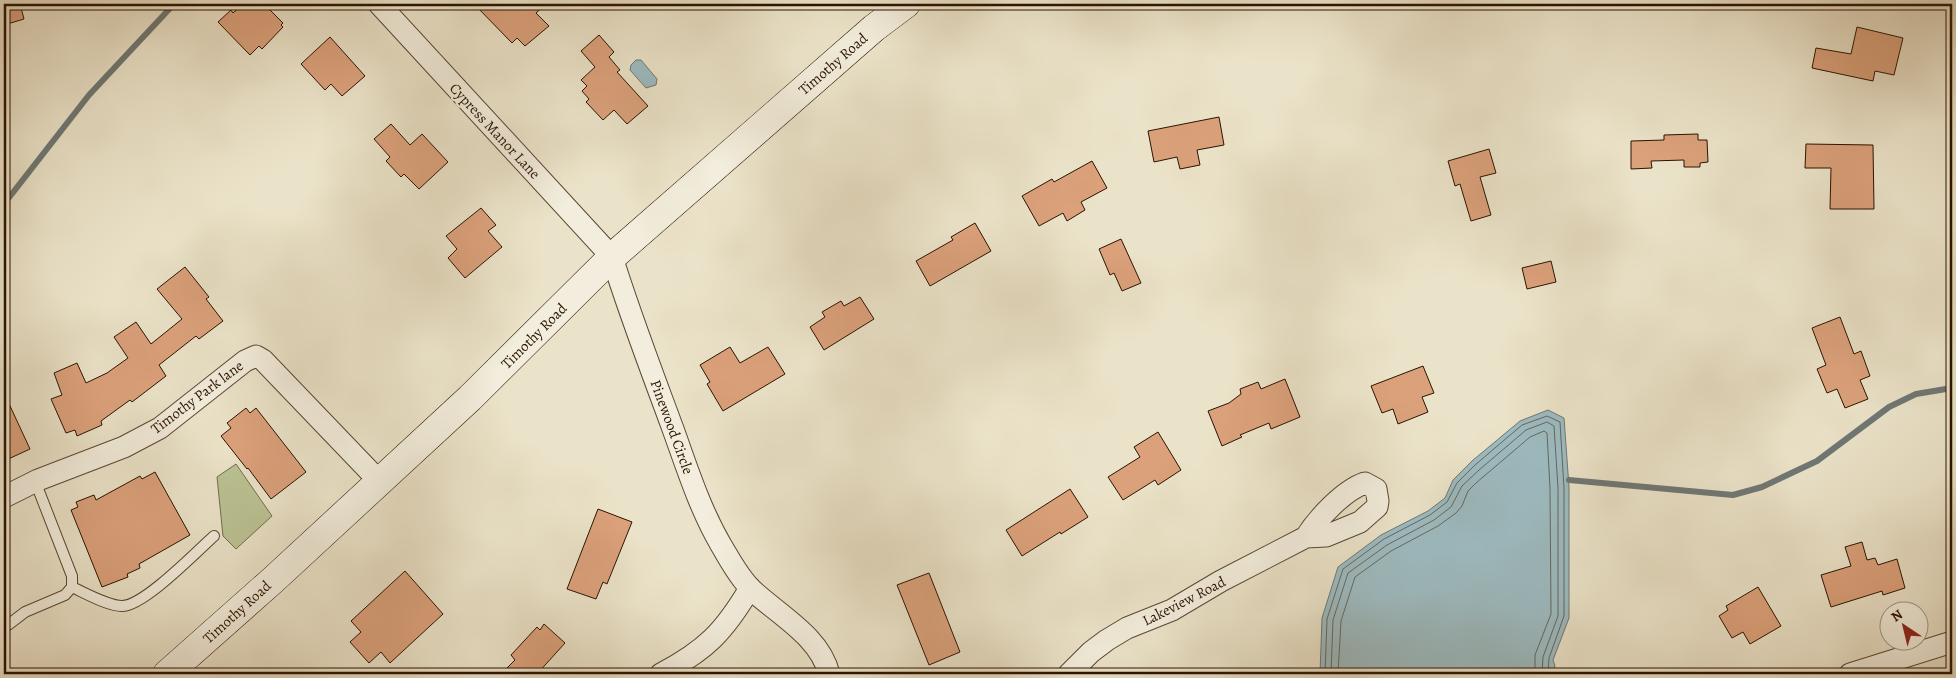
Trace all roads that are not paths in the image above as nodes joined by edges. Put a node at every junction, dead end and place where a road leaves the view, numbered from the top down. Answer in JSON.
{"nodes":[{"id":1,"x":379,"y":4,"type":"edge"},
{"id":2,"x":906,"y":4,"type":"edge"},
{"id":3,"x":612,"y":257,"type":"junction"},
{"id":4,"x":35,"y":481,"type":"junction"},
{"id":5,"x":380,"y":482,"type":"junction"},
{"id":6,"x":4,"y":497,"type":"edge"},
{"id":7,"x":214,"y":536,"type":"dead end"},
{"id":8,"x":1306,"y":538,"type":"dead end"},
{"id":9,"x":72,"y":587,"type":"junction"},
{"id":10,"x":750,"y":588,"type":"junction"},
{"id":11,"x":4,"y":628,"type":"edge"},
{"id":12,"x":1952,"y":642,"type":"edge"},
{"id":13,"x":167,"y":674,"type":"edge"},
{"id":14,"x":661,"y":674,"type":"edge"},
{"id":15,"x":829,"y":674,"type":"edge"},
{"id":16,"x":1069,"y":674,"type":"edge"},
{"id":17,"x":1850,"y":674,"type":"edge"}],
"edges":[{"from":1,"to":3,"type":"street","name":"Cypress Manor Lane"},
{"from":2,"to":3,"type":"main road","name":"Timothy Road"},
{"from":3,"to":5,"type":"main road","name":"Timothy Road"},
{"from":3,"to":10,"type":"street","name":"Pinewood Circle"},
{"from":4,"to":5,"type":"street","name":"Timothy Park lane"},
{"from":4,"to":6,"type":"street","name":"Timothy Park lane"},
{"from":4,"to":9,"type":"lane"},
{"from":5,"to":13,"type":"main road","name":"Timothy Road"},
{"from":7,"to":9,"type":"lane"},
{"from":8,"to":16,"type":"street","name":"Lakeview Road"},
{"from":9,"to":11,"type":"lane"},
{"from":10,"to":14,"type":"street"},
{"from":10,"to":15,"type":"street","name":"Pinewood Circle"},
{"from":12,"to":17,"type":"street"}]}
